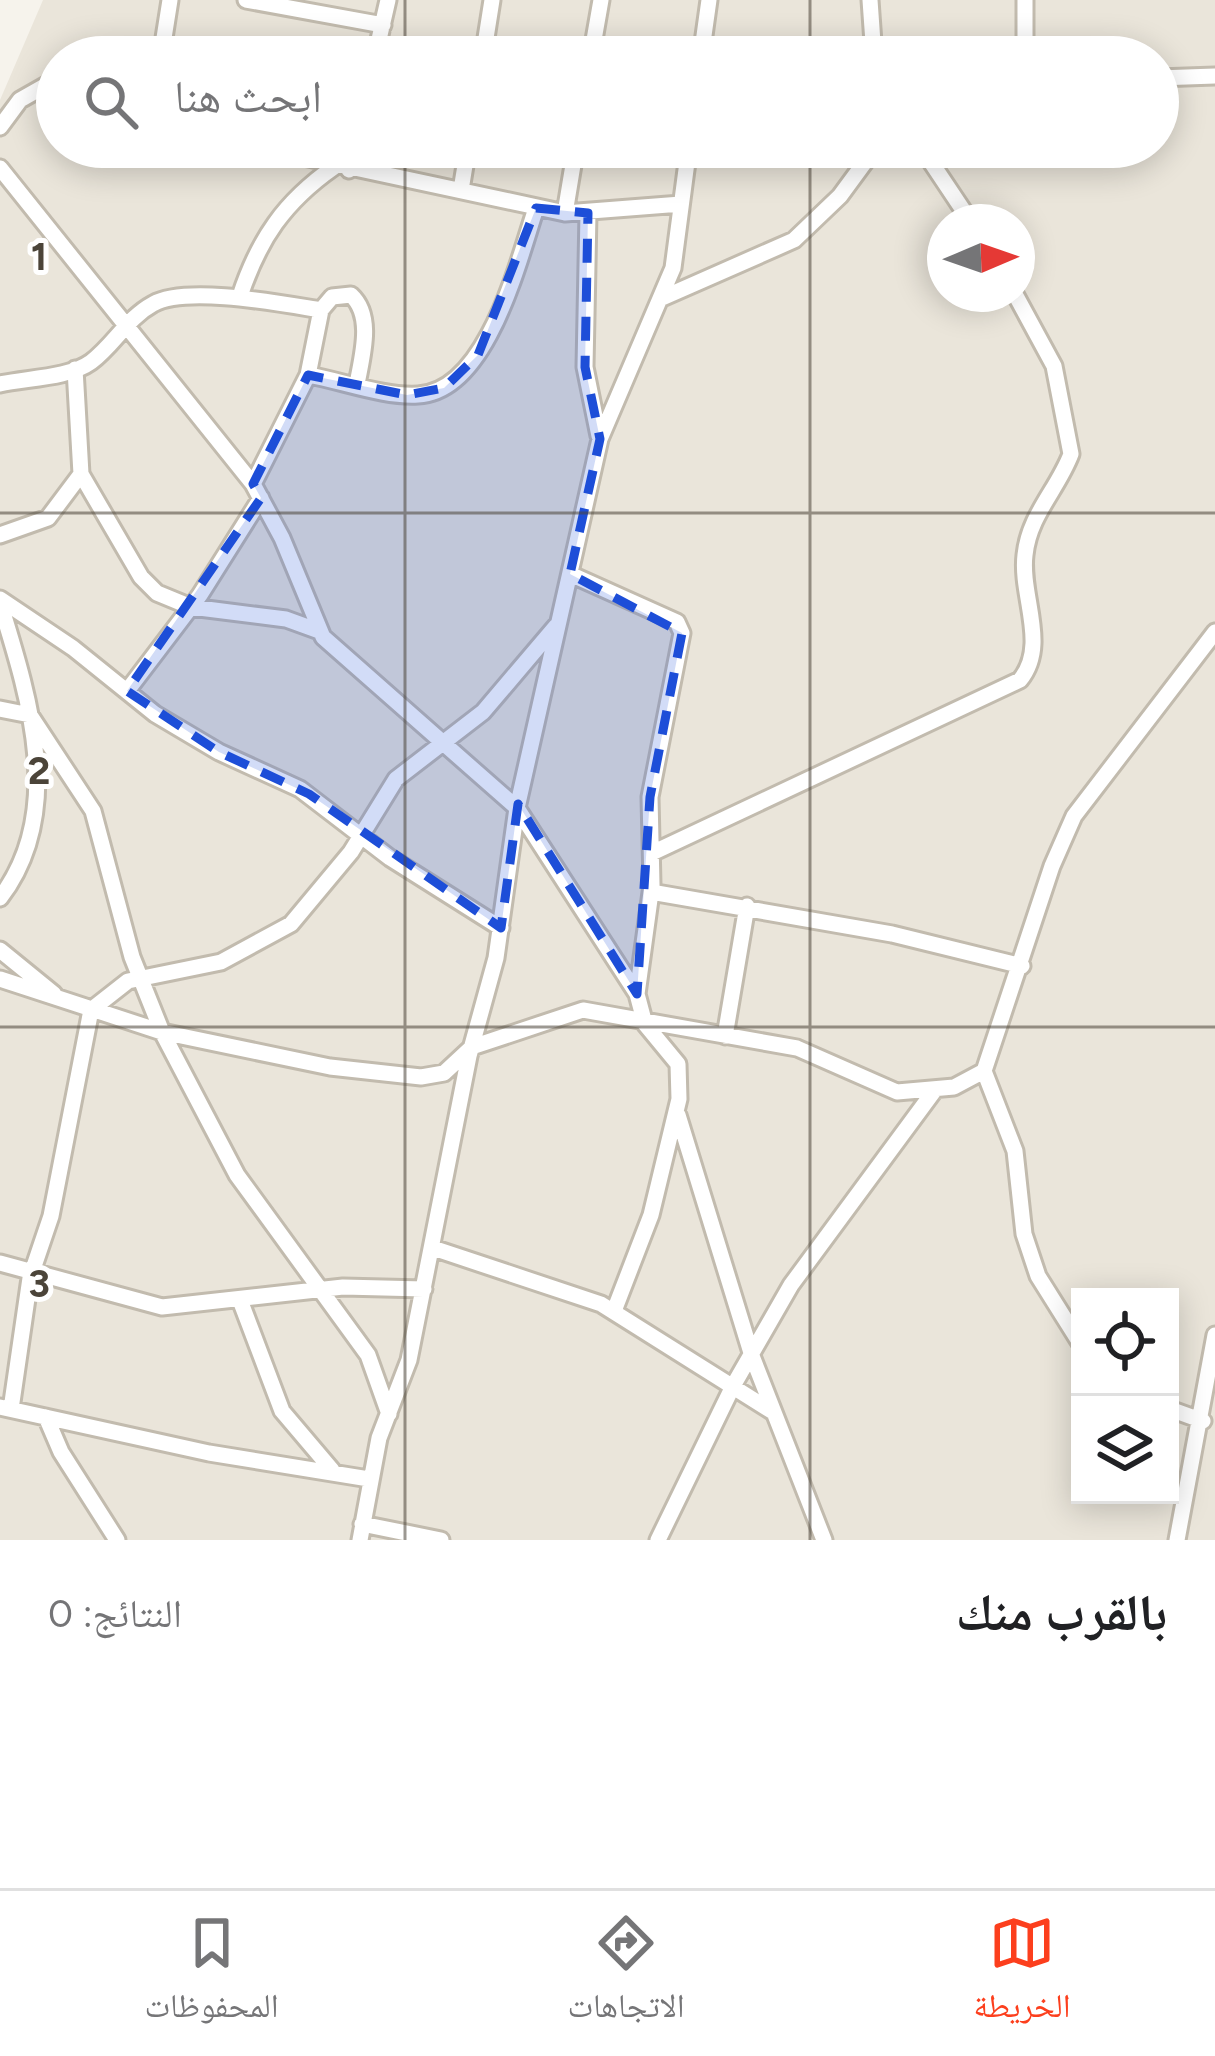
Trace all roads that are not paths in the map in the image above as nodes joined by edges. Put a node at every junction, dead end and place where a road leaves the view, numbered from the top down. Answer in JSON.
{"nodes":[{"id":1,"x":170,"y":0,"type":"edge"},
{"id":2,"x":246,"y":0,"type":"edge"},
{"id":3,"x":388,"y":0,"type":"edge"},
{"id":4,"x":492,"y":0,"type":"edge"},
{"id":5,"x":601,"y":0,"type":"edge"},
{"id":6,"x":709,"y":0,"type":"edge"},
{"id":7,"x":870,"y":0,"type":"edge"},
{"id":8,"x":1025,"y":0,"type":"edge"},
{"id":9,"x":278,"y":3,"type":"edge"},
{"id":10,"x":382,"y":26,"type":"junction"},
{"id":11,"x":164,"y":36,"type":"edge"},
{"id":12,"x":380,"y":36,"type":"edge"},
{"id":13,"x":486,"y":36,"type":"edge"},
{"id":14,"x":595,"y":36,"type":"edge"},
{"id":15,"x":704,"y":36,"type":"edge"},
{"id":16,"x":873,"y":36,"type":"edge"},
{"id":17,"x":1025,"y":36,"type":"edge"},
{"id":18,"x":1215,"y":76,"type":"edge"},
{"id":19,"x":1179,"y":77,"type":"edge"},
{"id":20,"x":36,"y":91,"type":"edge"},
{"id":21,"x":0,"y":127,"type":"edge"},
{"id":22,"x":0,"y":168,"type":"edge"},
{"id":23,"x":342,"y":168,"type":"joint"},
{"id":24,"x":465,"y":168,"type":"edge"},
{"id":25,"x":572,"y":168,"type":"edge"},
{"id":26,"x":686,"y":168,"type":"edge"},
{"id":27,"x":861,"y":168,"type":"edge"},
{"id":28,"x":935,"y":168,"type":"edge"},
{"id":29,"x":461,"y":190,"type":"junction"},
{"id":30,"x":681,"y":204,"type":"junction"},
{"id":31,"x":959,"y":204,"type":"edge"},
{"id":32,"x":536,"y":208,"type":"junction"},
{"id":33,"x":565,"y":213,"type":"junction"},
{"id":34,"x":588,"y":213,"type":"junction"},
{"id":35,"x":240,"y":296,"type":"junction"},
{"id":36,"x":660,"y":299,"type":"junction"},
{"id":37,"x":321,"y":310,"type":"junction"},
{"id":38,"x":1025,"y":312,"type":"edge"},
{"id":39,"x":124,"y":326,"type":"junction"},
{"id":40,"x":75,"y":369,"type":"junction"},
{"id":41,"x":308,"y":375,"type":"junction"},
{"id":42,"x":0,"y":384,"type":"edge"},
{"id":43,"x":357,"y":384,"type":"junction"},
{"id":44,"x":600,"y":439,"type":"junction"},
{"id":45,"x":81,"y":475,"type":"junction"},
{"id":46,"x":257,"y":491,"type":"junction"},
{"id":47,"x":0,"y":535,"type":"edge"},
{"id":48,"x":570,"y":574,"type":"junction"},
{"id":49,"x":0,"y":601,"type":"edge"},
{"id":50,"x":191,"y":607,"type":"junction"},
{"id":51,"x":558,"y":624,"type":"junction"},
{"id":52,"x":319,"y":631,"type":"junction"},
{"id":53,"x":1215,"y":632,"type":"edge"},
{"id":54,"x":127,"y":691,"type":"junction"},
{"id":55,"x":0,"y":709,"type":"edge"},
{"id":56,"x":30,"y":716,"type":"junction"},
{"id":57,"x":444,"y":742,"type":"junction"},
{"id":58,"x":518,"y":808,"type":"junction"},
{"id":59,"x":361,"y":837,"type":"junction"},
{"id":60,"x":652,"y":853,"type":"junction"},
{"id":61,"x":651,"y":892,"type":"junction"},
{"id":62,"x":0,"y":898,"type":"edge"},
{"id":63,"x":747,"y":906,"type":"junction"},
{"id":64,"x":501,"y":928,"type":"junction"},
{"id":65,"x":0,"y":950,"type":"edge"},
{"id":66,"x":1022,"y":966,"type":"junction"},
{"id":67,"x":140,"y":977,"type":"junction"},
{"id":68,"x":0,"y":979,"type":"edge"},
{"id":69,"x":638,"y":994,"type":"junction"},
{"id":70,"x":63,"y":1001,"type":"junction"},
{"id":71,"x":91,"y":1010,"type":"junction"},
{"id":72,"x":645,"y":1024,"type":"junction"},
{"id":73,"x":162,"y":1032,"type":"junction"},
{"id":74,"x":725,"y":1036,"type":"junction"},
{"id":75,"x":472,"y":1047,"type":"junction"},
{"id":76,"x":984,"y":1071,"type":"junction"},
{"id":77,"x":934,"y":1091,"type":"junction"},
{"id":78,"x":677,"y":1112,"type":"junction"},
{"id":79,"x":433,"y":1248,"type":"junction"},
{"id":80,"x":0,"y":1263,"type":"edge"},
{"id":81,"x":32,"y":1271,"type":"junction"},
{"id":82,"x":319,"y":1289,"type":"junction"},
{"id":83,"x":424,"y":1289,"type":"junction"},
{"id":84,"x":240,"y":1300,"type":"junction"},
{"id":85,"x":614,"y":1311,"type":"junction"},
{"id":86,"x":1071,"y":1329,"type":"edge"},
{"id":87,"x":1215,"y":1335,"type":"edge"},
{"id":88,"x":752,"y":1356,"type":"junction"},
{"id":89,"x":733,"y":1386,"type":"junction"},
{"id":90,"x":5,"y":1408,"type":"edge"},
{"id":91,"x":1179,"y":1412,"type":"edge"},
{"id":92,"x":389,"y":1414,"type":"junction"},
{"id":93,"x":777,"y":1415,"type":"junction"},
{"id":94,"x":46,"y":1417,"type":"junction"},
{"id":95,"x":1203,"y":1421,"type":"junction"},
{"id":96,"x":332,"y":1470,"type":"junction"},
{"id":97,"x":369,"y":1479,"type":"junction"},
{"id":98,"x":361,"y":1532,"type":"edge"},
{"id":99,"x":116,"y":1540,"type":"edge"},
{"id":100,"x":441,"y":1540,"type":"edge"},
{"id":101,"x":658,"y":1540,"type":"edge"},
{"id":102,"x":824,"y":1540,"type":"edge"},
{"id":103,"x":1177,"y":1540,"type":"edge"}],
"edges":[{"from":1,"to":11,"type":"street"},
{"from":2,"to":9,"type":"street"},
{"from":3,"to":10,"type":"street"},
{"from":4,"to":13,"type":"street"},
{"from":5,"to":14,"type":"street"},
{"from":6,"to":15,"type":"street"},
{"from":7,"to":16,"type":"street"},
{"from":8,"to":17,"type":"street"},
{"from":9,"to":10,"type":"street"},
{"from":10,"to":12,"type":"street"},
{"from":18,"to":19,"type":"street"},
{"from":20,"to":21,"type":"street"},
{"from":22,"to":39,"type":"street"},
{"from":23,"to":29,"type":"street"},
{"from":23,"to":35,"type":"street"},
{"from":24,"to":29,"type":"street"},
{"from":25,"to":33,"type":"street"},
{"from":26,"to":30,"type":"street"},
{"from":27,"to":36,"type":"street"},
{"from":28,"to":31,"type":"street"},
{"from":29,"to":32,"type":"street"},
{"from":30,"to":34,"type":"street"},
{"from":30,"to":36,"type":"street"},
{"from":32,"to":33,"type":"street"},
{"from":32,"to":43,"type":"street"},
{"from":33,"to":34,"type":"street"},
{"from":34,"to":44,"type":"street"},
{"from":35,"to":37,"type":"street"},
{"from":35,"to":39,"type":"street"},
{"from":36,"to":44,"type":"street"},
{"from":37,"to":41,"type":"street"},
{"from":37,"to":43,"type":"street"},
{"from":38,"to":60,"type":"street"},
{"from":39,"to":40,"type":"street"},
{"from":39,"to":46,"type":"street"},
{"from":40,"to":42,"type":"street"},
{"from":40,"to":45,"type":"street"},
{"from":41,"to":43,"type":"street"},
{"from":41,"to":46,"type":"street"},
{"from":44,"to":48,"type":"street"},
{"from":45,"to":47,"type":"street"},
{"from":45,"to":50,"type":"street"},
{"from":46,"to":50,"type":"street"},
{"from":46,"to":52,"type":"street"},
{"from":48,"to":51,"type":"street"},
{"from":48,"to":60,"type":"street"},
{"from":49,"to":54,"type":"street"},
{"from":49,"to":56,"type":"street"},
{"from":50,"to":52,"type":"street"},
{"from":50,"to":54,"type":"street"},
{"from":51,"to":57,"type":"street"},
{"from":51,"to":58,"type":"street"},
{"from":52,"to":57,"type":"street"},
{"from":53,"to":66,"type":"street"},
{"from":54,"to":59,"type":"street"},
{"from":55,"to":56,"type":"street"},
{"from":56,"to":62,"type":"street"},
{"from":56,"to":67,"type":"street"},
{"from":57,"to":58,"type":"street"},
{"from":57,"to":59,"type":"street"},
{"from":58,"to":64,"type":"street"},
{"from":58,"to":69,"type":"street"},
{"from":59,"to":64,"type":"street"},
{"from":59,"to":67,"type":"street"},
{"from":60,"to":61,"type":"street"},
{"from":61,"to":63,"type":"street"},
{"from":61,"to":69,"type":"street"},
{"from":63,"to":66,"type":"street"},
{"from":63,"to":74,"type":"street"},
{"from":64,"to":75,"type":"street"},
{"from":65,"to":70,"type":"street"},
{"from":66,"to":76,"type":"street"},
{"from":67,"to":71,"type":"street"},
{"from":67,"to":73,"type":"street"},
{"from":68,"to":70,"type":"street"},
{"from":69,"to":72,"type":"street"},
{"from":70,"to":71,"type":"street"},
{"from":71,"to":73,"type":"street"},
{"from":71,"to":81,"type":"street"},
{"from":72,"to":74,"type":"street"},
{"from":72,"to":75,"type":"street"},
{"from":72,"to":78,"type":"street"},
{"from":73,"to":75,"type":"street"},
{"from":73,"to":82,"type":"street"},
{"from":74,"to":77,"type":"street"},
{"from":75,"to":79,"type":"street"},
{"from":76,"to":77,"type":"street"},
{"from":76,"to":86,"type":"street"},
{"from":77,"to":88,"type":"street"},
{"from":78,"to":85,"type":"street"},
{"from":78,"to":88,"type":"street"},
{"from":79,"to":83,"type":"street"},
{"from":79,"to":85,"type":"street"},
{"from":80,"to":81,"type":"street"},
{"from":81,"to":84,"type":"street"},
{"from":81,"to":90,"type":"street"},
{"from":82,"to":83,"type":"street"},
{"from":82,"to":84,"type":"street"},
{"from":82,"to":92,"type":"street"},
{"from":83,"to":92,"type":"street"},
{"from":84,"to":96,"type":"street"},
{"from":85,"to":89,"type":"street"},
{"from":87,"to":95,"type":"street"},
{"from":88,"to":89,"type":"street"},
{"from":88,"to":93,"type":"street"},
{"from":89,"to":93,"type":"street"},
{"from":89,"to":101,"type":"street"},
{"from":90,"to":94,"type":"street"},
{"from":91,"to":95,"type":"street"},
{"from":92,"to":97,"type":"street"},
{"from":93,"to":102,"type":"street"},
{"from":94,"to":96,"type":"street"},
{"from":94,"to":99,"type":"street"},
{"from":95,"to":103,"type":"street"},
{"from":96,"to":97,"type":"street"},
{"from":97,"to":98,"type":"street"},
{"from":98,"to":100,"type":"street"}]}
